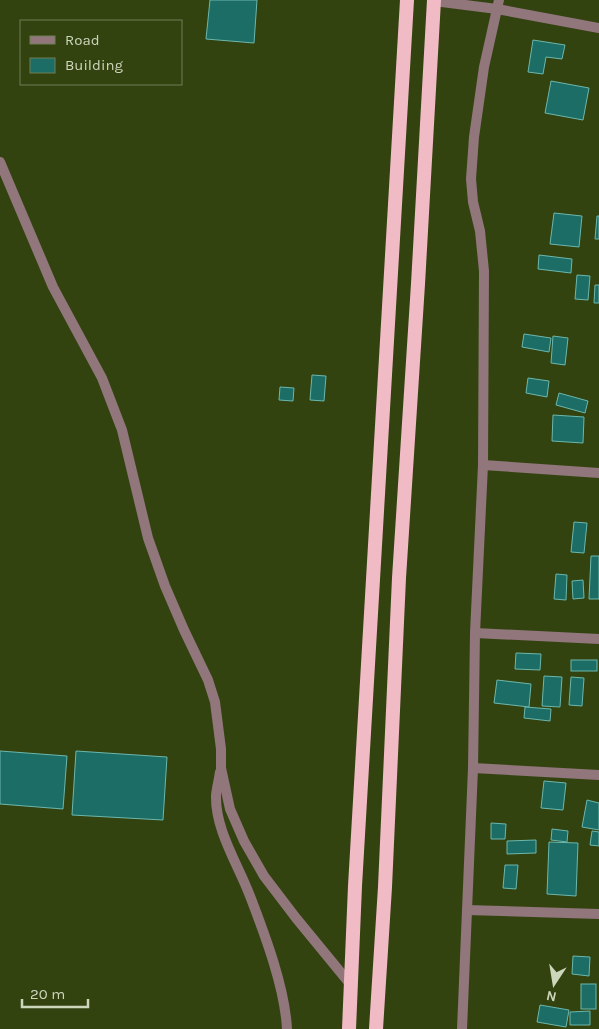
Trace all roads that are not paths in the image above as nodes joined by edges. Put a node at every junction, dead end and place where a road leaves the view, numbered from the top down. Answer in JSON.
{"nodes":[{"id":1,"x":407,"y":0,"type":"edge"},
{"id":2,"x":434,"y":1,"type":"edge"},
{"id":3,"x":498,"y":5,"type":"edge"},
{"id":4,"x":599,"y":28,"type":"edge"},
{"id":5,"x":0,"y":162,"type":"edge"},
{"id":6,"x":483,"y":465,"type":"junction"},
{"id":7,"x":599,"y":473,"type":"edge"},
{"id":8,"x":475,"y":632,"type":"junction"},
{"id":9,"x":599,"y":639,"type":"edge"},
{"id":10,"x":221,"y":768,"type":"junction"},
{"id":11,"x":473,"y":768,"type":"junction"},
{"id":12,"x":599,"y":775,"type":"edge"},
{"id":13,"x":468,"y":910,"type":"junction"},
{"id":14,"x":599,"y":914,"type":"edge"},
{"id":15,"x":351,"y":985,"type":"junction"},
{"id":16,"x":287,"y":1029,"type":"edge"},
{"id":17,"x":349,"y":1029,"type":"edge"},
{"id":18,"x":376,"y":1029,"type":"edge"},
{"id":19,"x":462,"y":1029,"type":"edge"}],
"edges":[{"from":1,"to":15,"type":"highway"},
{"from":2,"to":3,"type":"street"},
{"from":2,"to":18,"type":"highway"},
{"from":3,"to":4,"type":"street"},
{"from":3,"to":6,"type":"street"},
{"from":5,"to":10,"type":"street"},
{"from":6,"to":7,"type":"street"},
{"from":6,"to":8,"type":"street"},
{"from":8,"to":9,"type":"street"},
{"from":8,"to":11,"type":"street"},
{"from":10,"to":15,"type":"street"},
{"from":10,"to":16,"type":"street"},
{"from":11,"to":12,"type":"street"},
{"from":11,"to":13,"type":"street"},
{"from":13,"to":14,"type":"street"},
{"from":13,"to":19,"type":"street"},
{"from":15,"to":17,"type":"highway"}]}
